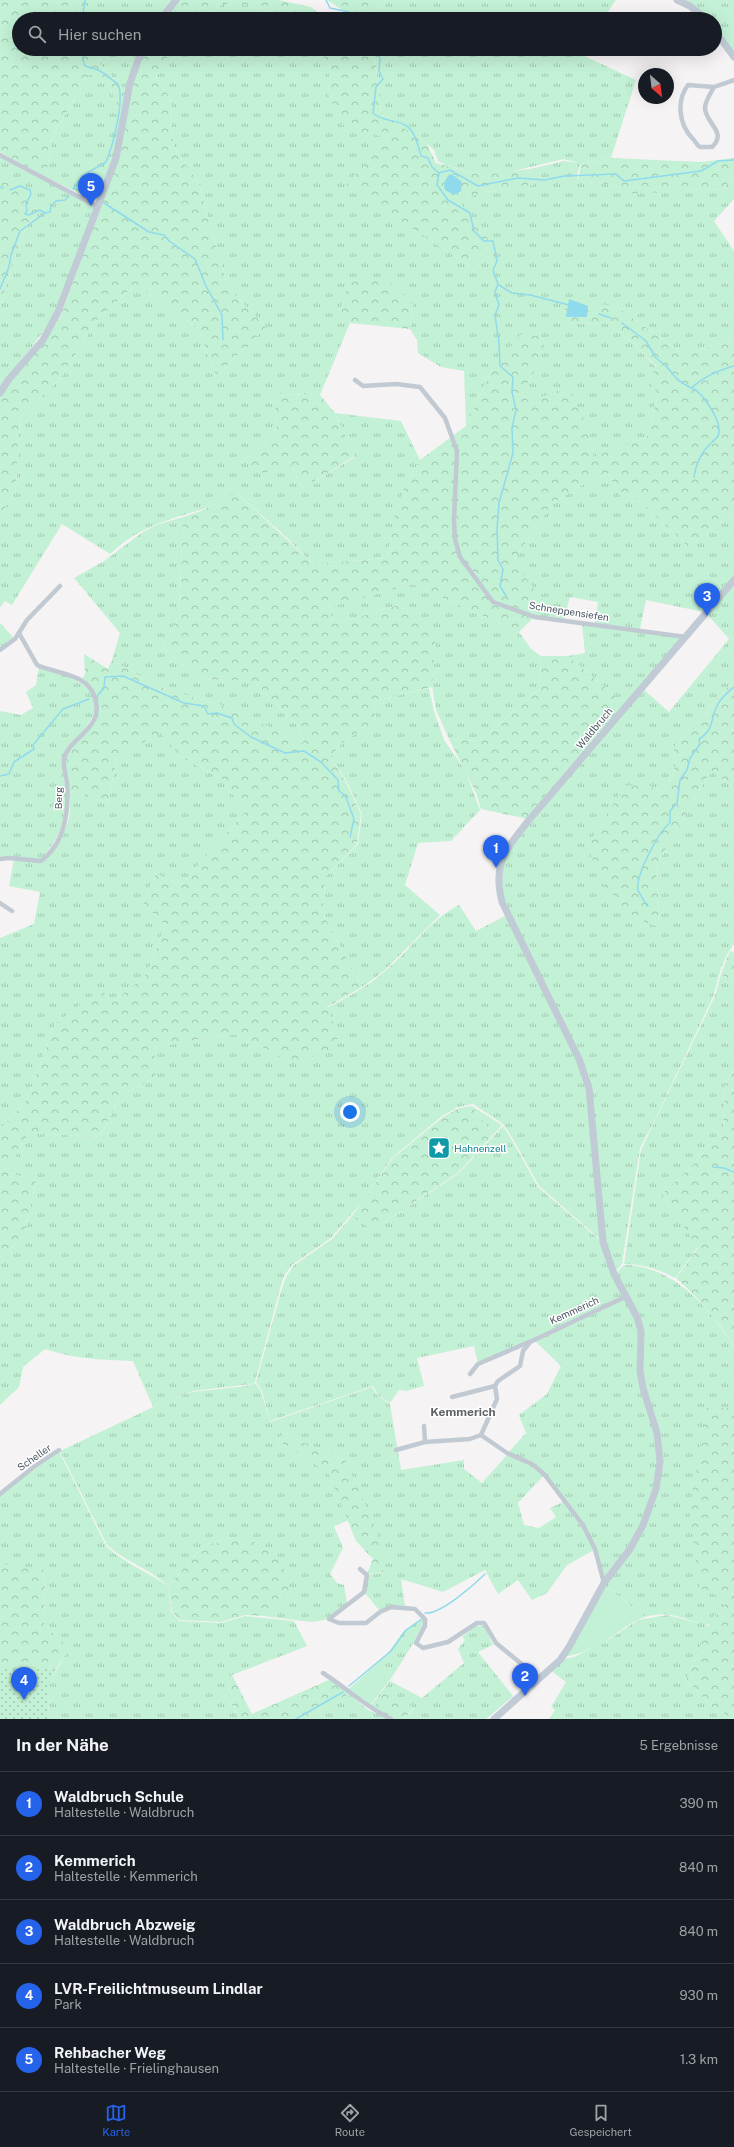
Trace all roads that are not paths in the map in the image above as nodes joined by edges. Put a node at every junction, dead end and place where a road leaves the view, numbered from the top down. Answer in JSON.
{"nodes":[{"id":1,"x":176,"y":0,"type":"edge"},
{"id":2,"x":677,"y":0,"type":"edge"},
{"id":3,"x":167,"y":12,"type":"edge"},
{"id":4,"x":697,"y":12,"type":"edge"},
{"id":5,"x":722,"y":41,"type":"edge"},
{"id":6,"x":140,"y":56,"type":"edge"},
{"id":7,"x":734,"y":57,"type":"edge"},
{"id":8,"x":734,"y":80,"type":"edge"},
{"id":9,"x":714,"y":87,"type":"junction"},
{"id":10,"x":0,"y":155,"type":"edge"},
{"id":11,"x":98,"y":206,"type":"junction"},
{"id":12,"x":355,"y":380,"type":"dead end"},
{"id":13,"x":0,"y":393,"type":"edge"},
{"id":14,"x":734,"y":580,"type":"edge"},
{"id":15,"x":60,"y":586,"type":"dead end"},
{"id":16,"x":19,"y":633,"type":"junction"},
{"id":17,"x":686,"y":637,"type":"junction"},
{"id":18,"x":0,"y":650,"type":"edge"},
{"id":19,"x":0,"y":859,"type":"edge"},
{"id":20,"x":0,"y":903,"type":"edge"},
{"id":21,"x":12,"y":911,"type":"dead end"},
{"id":22,"x":627,"y":1296,"type":"junction"},
{"id":23,"x":530,"y":1342,"type":"junction"},
{"id":24,"x":470,"y":1374,"type":"dead end"},
{"id":25,"x":495,"y":1386,"type":"junction"},
{"id":26,"x":452,"y":1397,"type":"dead end"},
{"id":27,"x":424,"y":1426,"type":"dead end"},
{"id":28,"x":481,"y":1435,"type":"junction"},
{"id":29,"x":425,"y":1442,"type":"junction"},
{"id":30,"x":59,"y":1450,"type":"dead end"},
{"id":31,"x":396,"y":1450,"type":"dead end"},
{"id":32,"x":0,"y":1494,"type":"edge"},
{"id":33,"x":360,"y":1569,"type":"dead end"},
{"id":34,"x":604,"y":1583,"type":"junction"},
{"id":35,"x":323,"y":1673,"type":"dead end"},
{"id":36,"x":538,"y":1680,"type":"junction"},
{"id":37,"x":392,"y":1719,"type":"edge"},
{"id":38,"x":494,"y":1719,"type":"edge"}],
"edges":[{"from":1,"to":3,"type":"street"},
{"from":2,"to":4,"type":"street"},
{"from":5,"to":7,"type":"street"},
{"from":6,"to":11,"type":"street"},
{"from":8,"to":9,"type":"street"},
{"from":9,"to":9,"type":"street"},
{"from":10,"to":11,"type":"street"},
{"from":11,"to":13,"type":"street"},
{"from":12,"to":17,"type":"street","name":"Schneppensiefen"},
{"from":14,"to":17,"type":"street","name":"Waldbruch"},
{"from":15,"to":16,"type":"street"},
{"from":16,"to":18,"type":"street"},
{"from":16,"to":19,"type":"street","name":"Berg"},
{"from":17,"to":22,"type":"street","name":"Waldbruch"},
{"from":20,"to":21,"type":"street"},
{"from":22,"to":23,"type":"street","name":"Kemmerich"},
{"from":22,"to":34,"type":"street","name":"Waldbruch"},
{"from":23,"to":24,"type":"street","name":"Kemmerich"},
{"from":23,"to":25,"type":"street"},
{"from":25,"to":26,"type":"street"},
{"from":25,"to":28,"type":"street"},
{"from":27,"to":29,"type":"street"},
{"from":28,"to":29,"type":"street"},
{"from":28,"to":34,"type":"street"},
{"from":29,"to":31,"type":"street"},
{"from":30,"to":32,"type":"street","name":"Scheller"},
{"from":33,"to":36,"type":"street"},
{"from":34,"to":36,"type":"street"},
{"from":35,"to":37,"type":"street"},
{"from":36,"to":38,"type":"street"}]}
